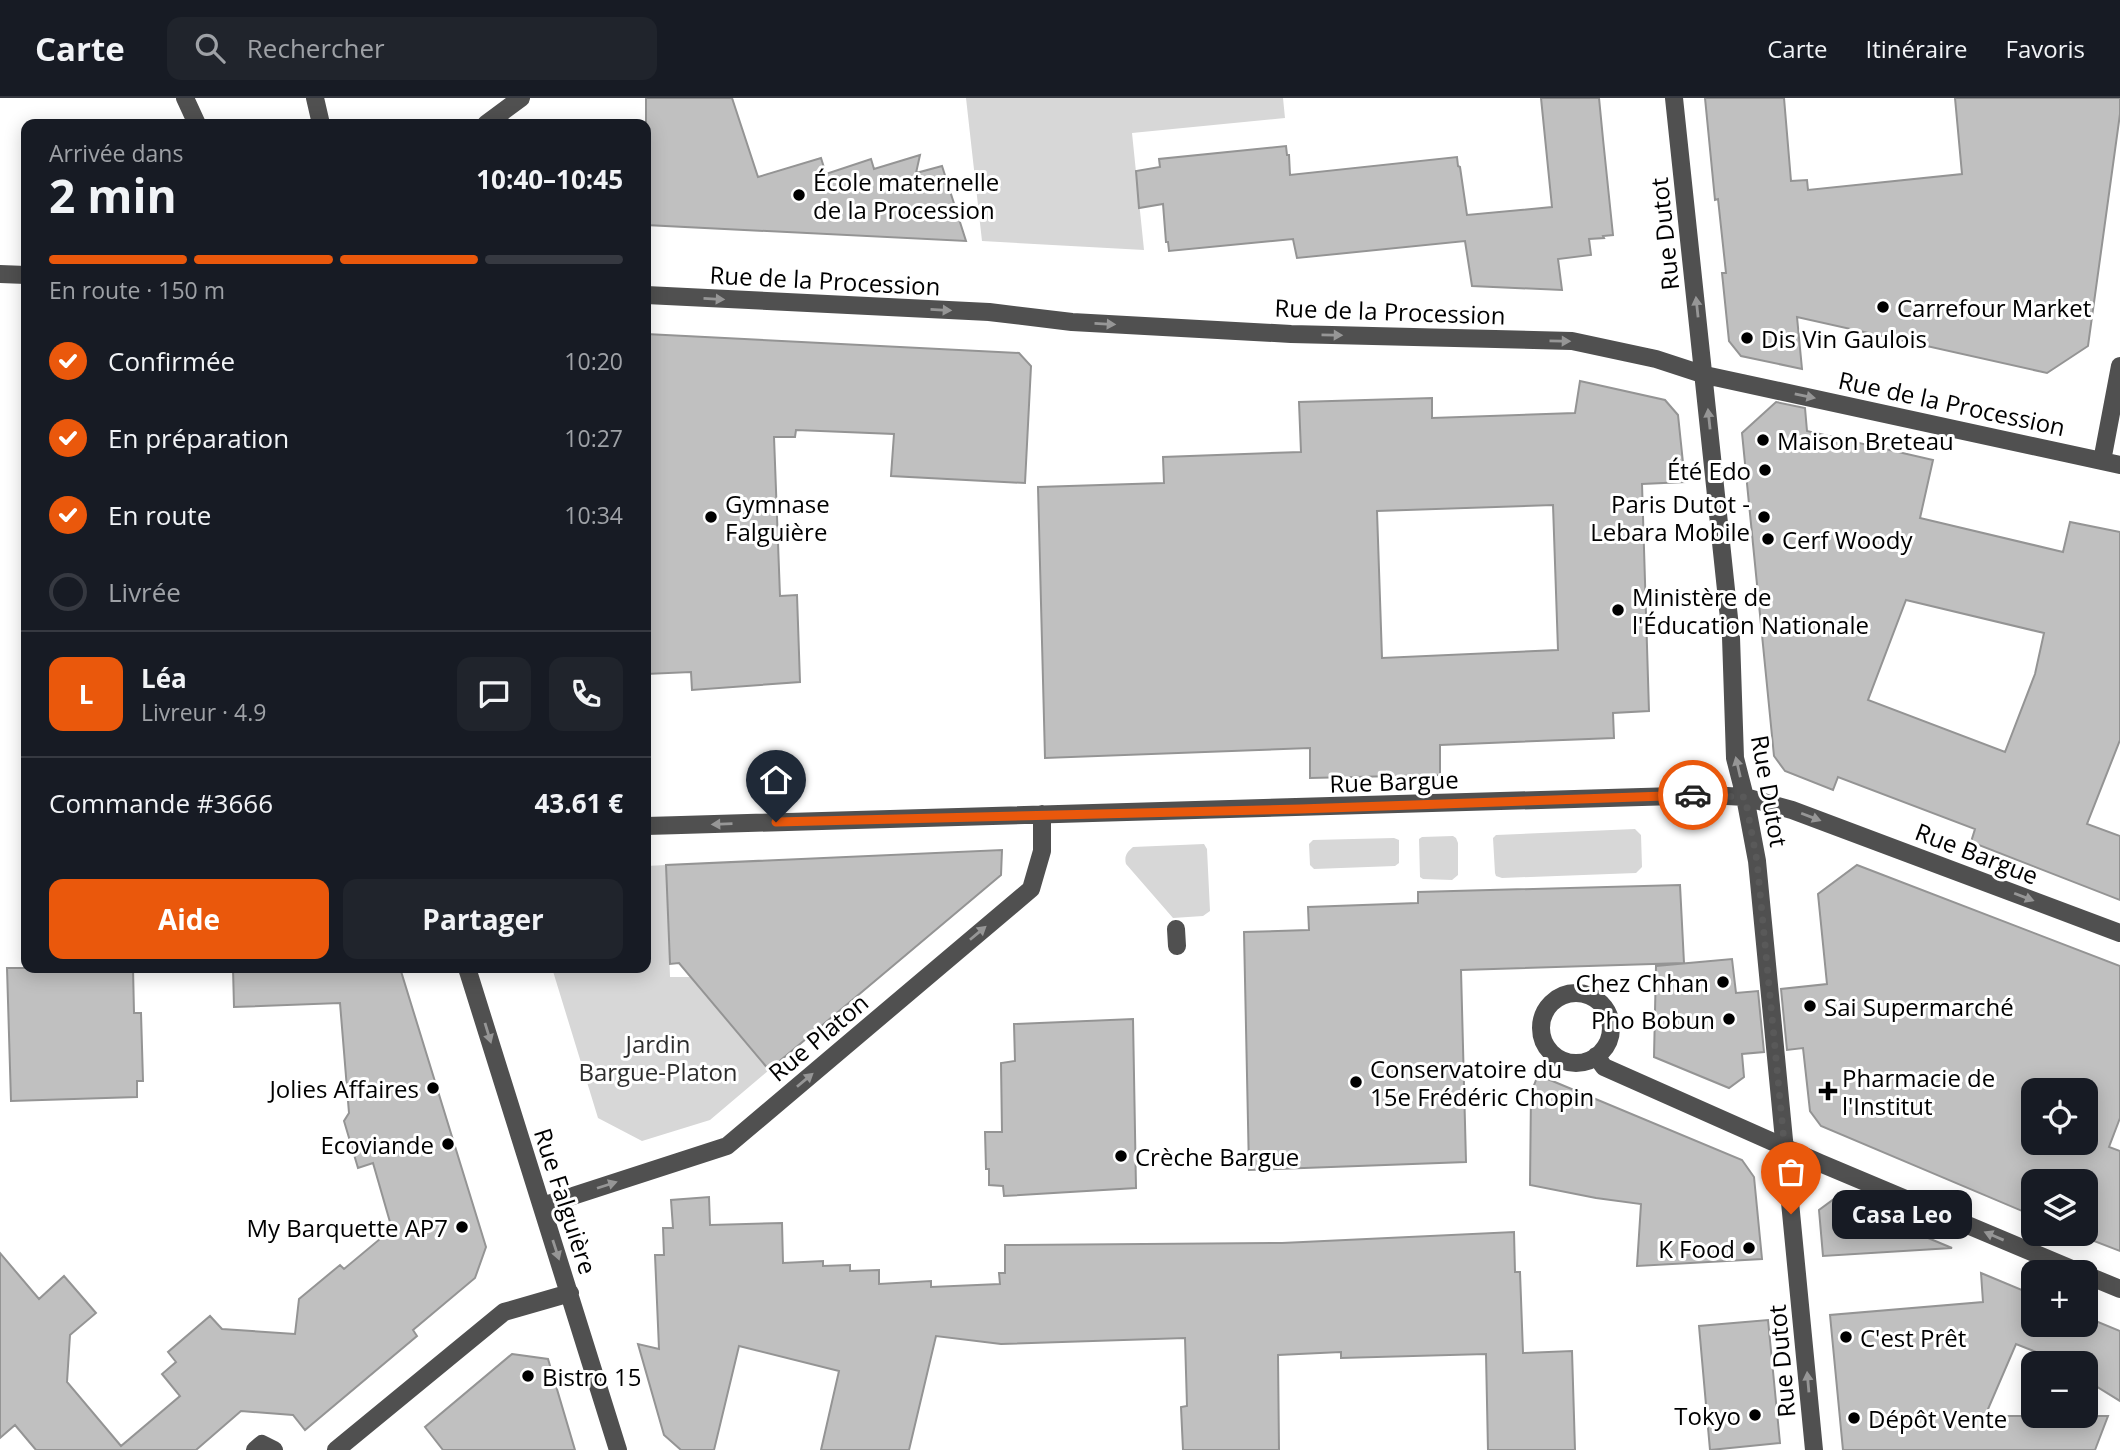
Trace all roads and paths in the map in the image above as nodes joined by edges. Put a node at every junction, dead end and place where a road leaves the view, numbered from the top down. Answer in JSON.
{"nodes":[{"id":1,"x":185,"y":98,"type":"edge"},
{"id":2,"x":315,"y":98,"type":"edge"},
{"id":3,"x":521,"y":98,"type":"edge"},
{"id":4,"x":1674,"y":98,"type":"edge"},
{"id":5,"x":195,"y":119,"type":"edge"},
{"id":6,"x":320,"y":119,"type":"edge"},
{"id":7,"x":493,"y":119,"type":"edge"},
{"id":8,"x":0,"y":274,"type":"edge"},
{"id":9,"x":21,"y":275,"type":"edge"},
{"id":10,"x":651,"y":295,"type":"edge"},
{"id":11,"x":2120,"y":366,"type":"edge"},
{"id":12,"x":1705,"y":375,"type":"junction"},
{"id":13,"x":2111,"y":463,"type":"edge"},
{"id":14,"x":1745,"y":797,"type":"junction"},
{"id":15,"x":1042,"y":814,"type":"junction"},
{"id":16,"x":651,"y":826,"type":"edge"},
{"id":17,"x":2120,"y":933,"type":"edge"},
{"id":18,"x":469,"y":973,"type":"edge"},
{"id":19,"x":1596,"y":1056,"type":"dead end"},
{"id":20,"x":1785,"y":1148,"type":"junction"},
{"id":21,"x":542,"y":1206,"type":"junction"},
{"id":22,"x":2051,"y":1260,"type":"edge"},
{"id":23,"x":2098,"y":1280,"type":"edge"},
{"id":24,"x":2120,"y":1289,"type":"edge"},
{"id":25,"x":570,"y":1293,"type":"junction"},
{"id":26,"x":255,"y":1450,"type":"edge"},
{"id":27,"x":274,"y":1450,"type":"edge"},
{"id":28,"x":336,"y":1450,"type":"edge"},
{"id":29,"x":618,"y":1450,"type":"edge"},
{"id":30,"x":1814,"y":1450,"type":"edge"}],
"edges":[{"from":1,"to":5,"type":"street"},
{"from":2,"to":6,"type":"street"},
{"from":3,"to":7,"type":"street"},
{"from":12,"to":4,"type":"street","name":"Rue Dutot","one_way":true},
{"from":8,"to":9,"type":"street"},
{"from":10,"to":12,"type":"street","name":"Rue de la Procession","one_way":true},
{"from":11,"to":13,"type":"street"},
{"from":12,"to":13,"type":"street","name":"Rue de la Procession","one_way":true},
{"from":14,"to":12,"type":"street","name":"Rue Dutot","one_way":true},
{"from":14,"to":15,"type":"street","name":"Rue Bargue"},
{"from":14,"to":17,"type":"street","name":"Rue Bargue","one_way":true},
{"from":14,"to":20,"type":"street","name":"Rue Dutot"},
{"from":15,"to":16,"type":"street","name":"Rue Bargue","one_way":true},
{"from":21,"to":15,"type":"street","name":"Rue Platon","one_way":true},
{"from":18,"to":21,"type":"street","name":"Rue Falguière","one_way":true},
{"from":19,"to":20,"type":"street"},
{"from":22,"to":20,"type":"street","one_way":true},
{"from":30,"to":20,"type":"street","name":"Rue Dutot","one_way":true},
{"from":21,"to":25,"type":"street","name":"Rue Falguière","one_way":true},
{"from":23,"to":24,"type":"street"},
{"from":25,"to":28,"type":"street"},
{"from":25,"to":29,"type":"street","name":"Rue Falguière"},
{"from":26,"to":27,"type":"street"}]}
